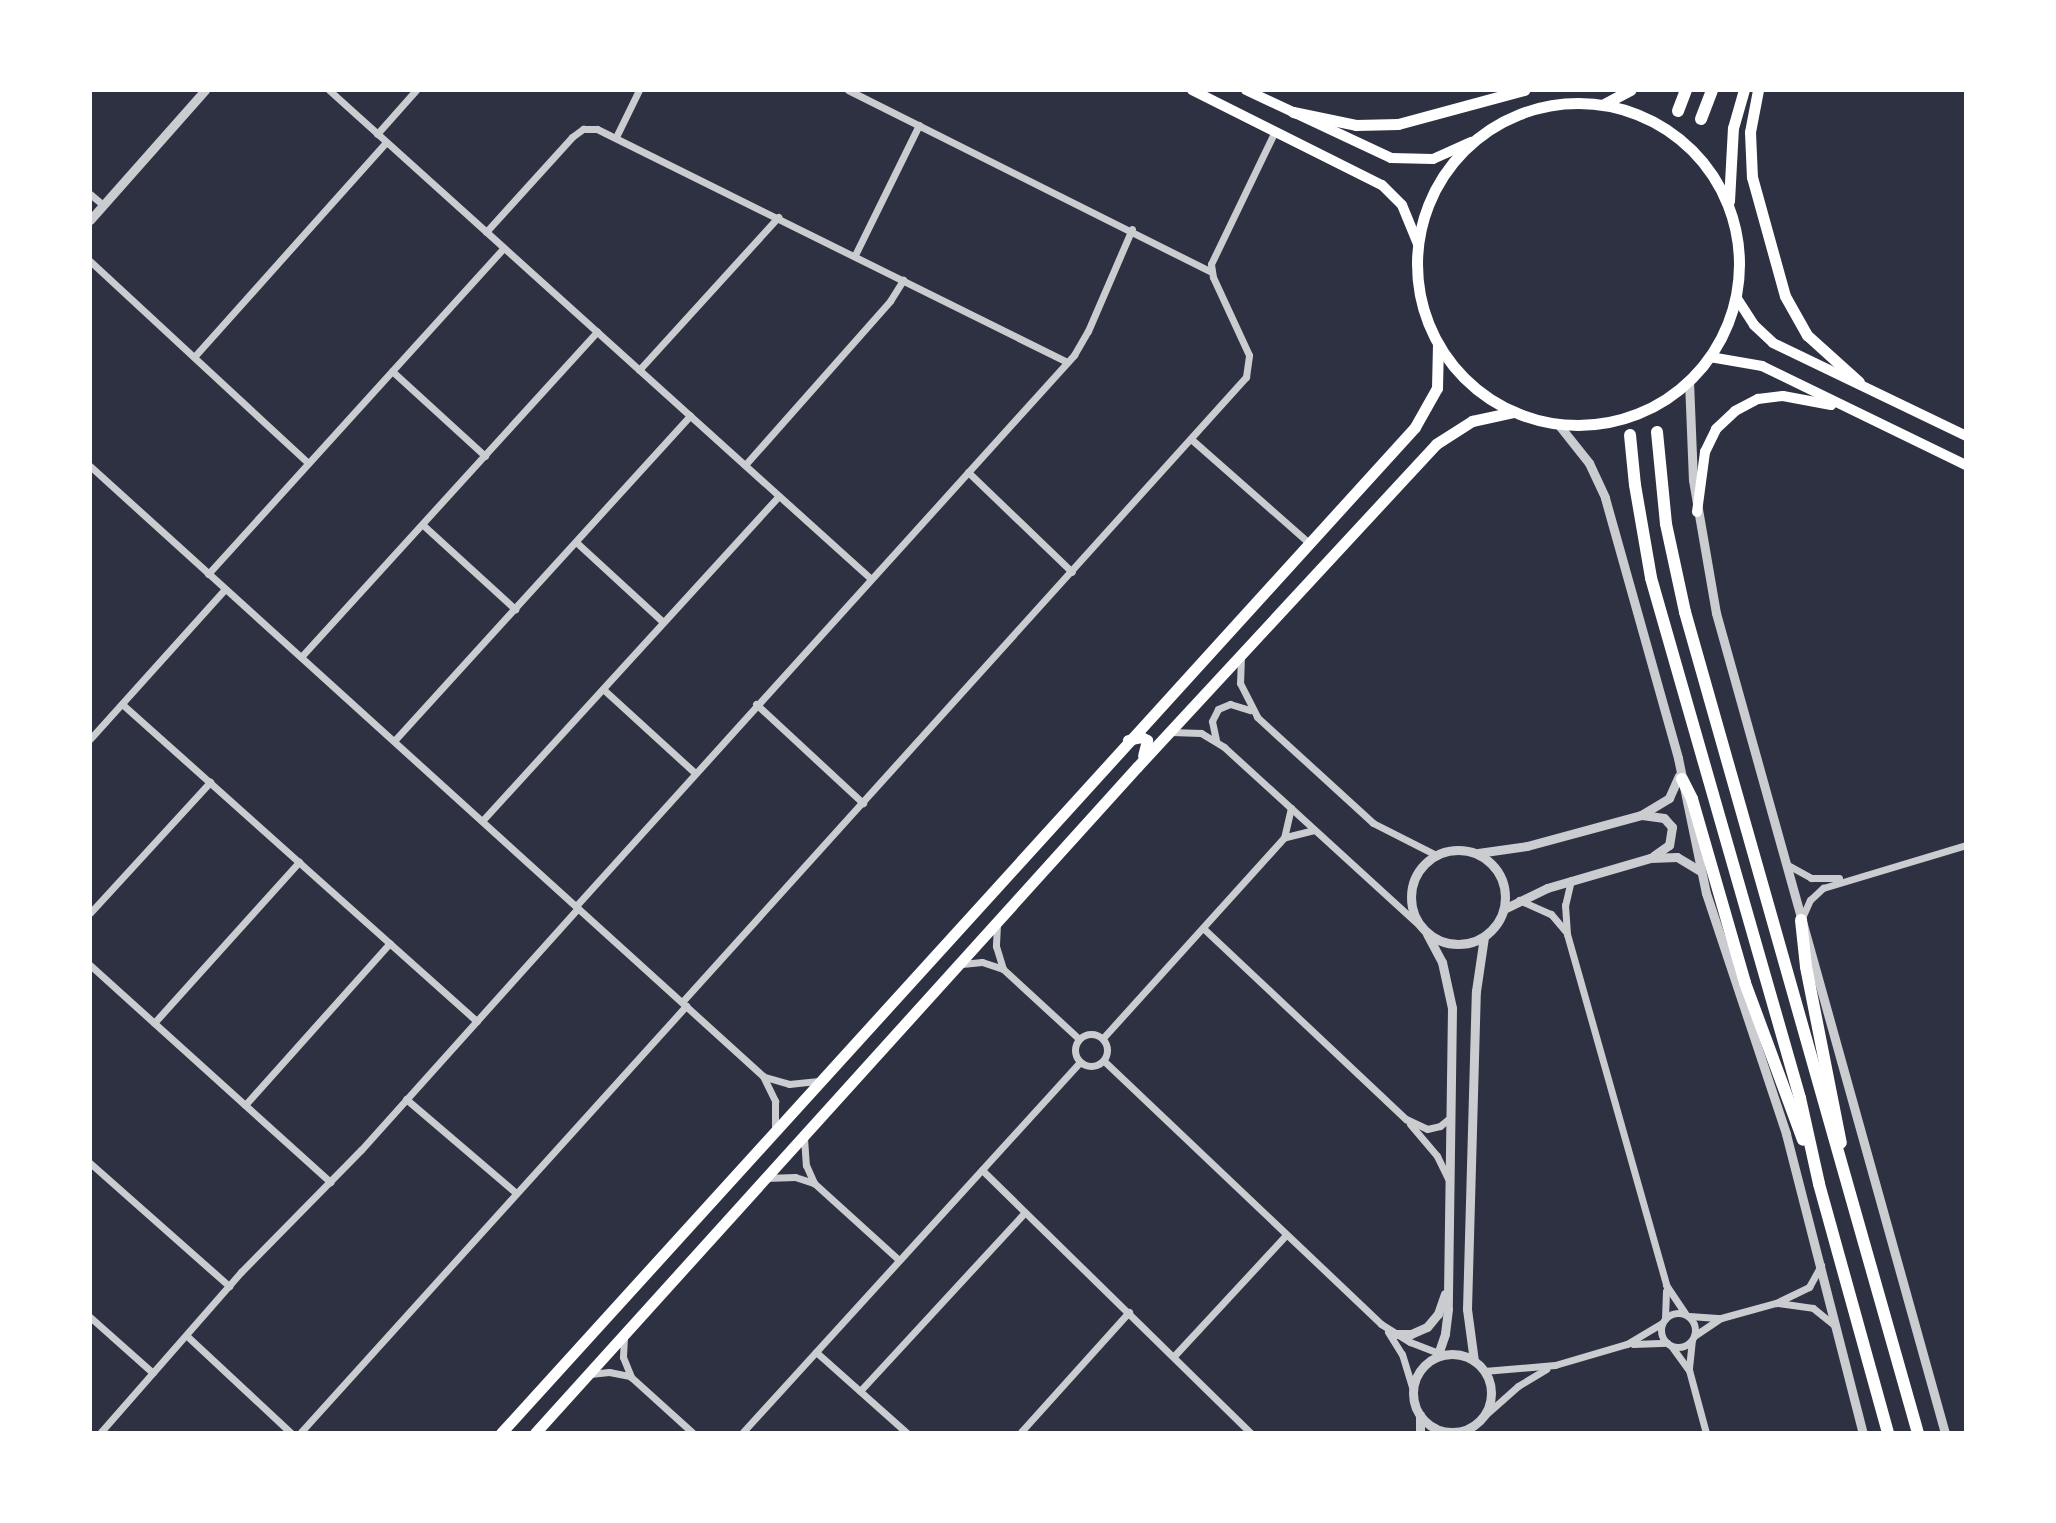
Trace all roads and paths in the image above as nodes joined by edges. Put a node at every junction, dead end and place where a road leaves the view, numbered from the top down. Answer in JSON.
{"nodes":[{"id":1,"x":329,"y":90,"type":"edge"},
{"id":2,"x":416,"y":90,"type":"edge"},
{"id":3,"x":639,"y":90,"type":"edge"},
{"id":4,"x":848,"y":90,"type":"edge"},
{"id":5,"x":1192,"y":90,"type":"edge"},
{"id":6,"x":1246,"y":90,"type":"edge"},
{"id":7,"x":1524,"y":90,"type":"edge"},
{"id":8,"x":1630,"y":90,"type":"edge"},
{"id":9,"x":1686,"y":90,"type":"edge"},
{"id":10,"x":1712,"y":90,"type":"edge"},
{"id":11,"x":1744,"y":90,"type":"edge"},
{"id":12,"x":1758,"y":90,"type":"edge"},
{"id":13,"x":200,"y":92,"type":"edge"},
{"id":14,"x":1604,"y":104,"type":"junction"},
{"id":15,"x":1678,"y":111,"type":"dead end"},
{"id":16,"x":1293,"y":112,"type":"junction"},
{"id":17,"x":1701,"y":119,"type":"dead end"},
{"id":18,"x":919,"y":125,"type":"junction"},
{"id":19,"x":1275,"y":131,"type":"junction"},
{"id":20,"x":377,"y":134,"type":"junction"},
{"id":21,"x":616,"y":137,"type":"junction"},
{"id":22,"x":386,"y":142,"type":"junction"},
{"id":23,"x":1471,"y":142,"type":"junction"},
{"id":24,"x":90,"y":194,"type":"edge"},
{"id":25,"x":103,"y":205,"type":"junction"},
{"id":26,"x":1729,"y":205,"type":"junction"},
{"id":27,"x":778,"y":217,"type":"junction"},
{"id":28,"x":90,"y":220,"type":"edge"},
{"id":29,"x":1132,"y":229,"type":"junction"},
{"id":30,"x":486,"y":232,"type":"junction"},
{"id":31,"x":1418,"y":244,"type":"junction"},
{"id":32,"x":504,"y":248,"type":"junction"},
{"id":33,"x":855,"y":255,"type":"junction"},
{"id":34,"x":90,"y":261,"type":"edge"},
{"id":35,"x":1212,"y":272,"type":"junction"},
{"id":36,"x":903,"y":280,"type":"junction"},
{"id":37,"x":1736,"y":297,"type":"junction"},
{"id":38,"x":597,"y":332,"type":"junction"},
{"id":39,"x":1438,"y":344,"type":"junction"},
{"id":40,"x":194,"y":357,"type":"junction"},
{"id":41,"x":1710,"y":357,"type":"junction"},
{"id":42,"x":1067,"y":362,"type":"junction"},
{"id":43,"x":639,"y":370,"type":"junction"},
{"id":44,"x":392,"y":371,"type":"junction"},
{"id":45,"x":1689,"y":381,"type":"junction"},
{"id":46,"x":1859,"y":382,"type":"junction"},
{"id":47,"x":1849,"y":409,"type":"junction"},
{"id":48,"x":1514,"y":412,"type":"junction"},
{"id":49,"x":690,"y":416,"type":"junction"},
{"id":50,"x":1558,"y":424,"type":"junction"},
{"id":51,"x":1657,"y":432,"type":"dead end"},
{"id":52,"x":1630,"y":435,"type":"dead end"},
{"id":53,"x":1966,"y":436,"type":"edge"},
{"id":54,"x":1191,"y":439,"type":"junction"},
{"id":55,"x":485,"y":456,"type":"junction"},
{"id":56,"x":308,"y":463,"type":"junction"},
{"id":57,"x":745,"y":465,"type":"junction"},
{"id":58,"x":1966,"y":465,"type":"edge"},
{"id":59,"x":90,"y":466,"type":"edge"},
{"id":60,"x":968,"y":472,"type":"junction"},
{"id":61,"x":779,"y":496,"type":"junction"},
{"id":62,"x":1697,"y":512,"type":"junction"},
{"id":63,"x":423,"y":525,"type":"junction"},
{"id":64,"x":576,"y":542,"type":"junction"},
{"id":65,"x":1310,"y":544,"type":"junction"},
{"id":66,"x":1072,"y":572,"type":"junction"},
{"id":67,"x":208,"y":574,"type":"junction"},
{"id":68,"x":870,"y":578,"type":"junction"},
{"id":69,"x":225,"y":589,"type":"junction"},
{"id":70,"x":515,"y":609,"type":"junction"},
{"id":71,"x":663,"y":622,"type":"junction"},
{"id":72,"x":1242,"y":654,"type":"junction"},
{"id":73,"x":301,"y":657,"type":"junction"},
{"id":74,"x":603,"y":689,"type":"junction"},
{"id":75,"x":122,"y":704,"type":"junction"},
{"id":76,"x":756,"y":704,"type":"junction"},
{"id":77,"x":1252,"y":711,"type":"junction"},
{"id":78,"x":1169,"y":733,"type":"junction"},
{"id":79,"x":90,"y":739,"type":"edge"},
{"id":80,"x":1128,"y":740,"type":"junction"},
{"id":81,"x":1216,"y":740,"type":"junction"},
{"id":82,"x":394,"y":741,"type":"junction"},
{"id":83,"x":1137,"y":767,"type":"junction"},
{"id":84,"x":694,"y":772,"type":"junction"},
{"id":85,"x":1681,"y":774,"type":"junction"},
{"id":86,"x":210,"y":782,"type":"junction"},
{"id":87,"x":863,"y":803,"type":"junction"},
{"id":88,"x":1291,"y":808,"type":"junction"},
{"id":89,"x":1641,"y":815,"type":"junction"},
{"id":90,"x":482,"y":821,"type":"junction"},
{"id":91,"x":1314,"y":830,"type":"junction"},
{"id":92,"x":1284,"y":838,"type":"junction"},
{"id":93,"x":1966,"y":845,"type":"edge"},
{"id":94,"x":1475,"y":853,"type":"junction"},
{"id":95,"x":1436,"y":855,"type":"junction"},
{"id":96,"x":1650,"y":858,"type":"junction"},
{"id":97,"x":299,"y":862,"type":"junction"},
{"id":98,"x":1786,"y":864,"type":"junction"},
{"id":99,"x":1700,"y":871,"type":"junction"},
{"id":100,"x":1849,"y":877,"type":"junction"},
{"id":101,"x":1571,"y":880,"type":"junction"},
{"id":102,"x":1519,"y":900,"type":"junction"},
{"id":103,"x":577,"y":907,"type":"junction"},
{"id":104,"x":1504,"y":909,"type":"junction"},
{"id":105,"x":90,"y":913,"type":"edge"},
{"id":106,"x":1801,"y":920,"type":"junction"},
{"id":107,"x":998,"y":921,"type":"junction"},
{"id":108,"x":1203,"y":928,"type":"junction"},
{"id":109,"x":1424,"y":931,"type":"junction"},
{"id":110,"x":1567,"y":934,"type":"junction"},
{"id":111,"x":1484,"y":937,"type":"junction"},
{"id":112,"x":390,"y":943,"type":"junction"},
{"id":113,"x":960,"y":964,"type":"junction"},
{"id":114,"x":90,"y":965,"type":"edge"},
{"id":115,"x":1003,"y":969,"type":"junction"},
{"id":116,"x":97,"y":971,"type":"junction"},
{"id":117,"x":90,"y":979,"type":"edge"},
{"id":118,"x":684,"y":1004,"type":"junction"},
{"id":119,"x":477,"y":1021,"type":"junction"},
{"id":120,"x":154,"y":1023,"type":"junction"},
{"id":121,"x":1103,"y":1038,"type":"junction"},
{"id":122,"x":1079,"y":1039,"type":"junction"},
{"id":123,"x":1104,"y":1061,"type":"junction"},
{"id":124,"x":1080,"y":1062,"type":"junction"},
{"id":125,"x":763,"y":1076,"type":"junction"},
{"id":126,"x":825,"y":1079,"type":"junction"},
{"id":127,"x":406,"y":1099,"type":"junction"},
{"id":128,"x":245,"y":1105,"type":"junction"},
{"id":129,"x":1450,"y":1118,"type":"junction"},
{"id":130,"x":1406,"y":1119,"type":"junction"},
{"id":131,"x":804,"y":1135,"type":"junction"},
{"id":132,"x":774,"y":1136,"type":"junction"},
{"id":133,"x":90,"y":1163,"type":"edge"},
{"id":134,"x":982,"y":1170,"type":"junction"},
{"id":135,"x":764,"y":1178,"type":"junction"},
{"id":136,"x":1449,"y":1181,"type":"junction"},
{"id":137,"x":330,"y":1182,"type":"junction"},
{"id":138,"x":814,"y":1183,"type":"junction"},
{"id":139,"x":1819,"y":1184,"type":"junction"},
{"id":140,"x":1849,"y":1185,"type":"junction"},
{"id":141,"x":515,"y":1192,"type":"junction"},
{"id":142,"x":1025,"y":1212,"type":"junction"},
{"id":143,"x":1286,"y":1235,"type":"junction"},
{"id":144,"x":899,"y":1260,"type":"junction"},
{"id":145,"x":1822,"y":1263,"type":"junction"},
{"id":146,"x":1448,"y":1283,"type":"junction"},
{"id":147,"x":1666,"y":1285,"type":"junction"},
{"id":148,"x":229,"y":1286,"type":"junction"},
{"id":149,"x":1776,"y":1303,"type":"junction"},
{"id":150,"x":1129,"y":1312,"type":"junction"},
{"id":151,"x":1687,"y":1315,"type":"junction"},
{"id":152,"x":90,"y":1317,"type":"edge"},
{"id":153,"x":1721,"y":1318,"type":"junction"},
{"id":154,"x":1663,"y":1321,"type":"junction"},
{"id":155,"x":1381,"y":1324,"type":"junction"},
{"id":156,"x":1838,"y":1329,"type":"junction"},
{"id":157,"x":1394,"y":1334,"type":"junction"},
{"id":158,"x":624,"y":1335,"type":"junction"},
{"id":159,"x":187,"y":1336,"type":"junction"},
{"id":160,"x":1693,"y":1338,"type":"junction"},
{"id":161,"x":1627,"y":1344,"type":"junction"},
{"id":162,"x":1669,"y":1345,"type":"junction"},
{"id":163,"x":816,"y":1352,"type":"junction"},
{"id":164,"x":1440,"y":1355,"type":"junction"},
{"id":165,"x":1174,"y":1356,"type":"junction"},
{"id":166,"x":1474,"y":1361,"type":"junction"},
{"id":167,"x":1555,"y":1365,"type":"junction"},
{"id":168,"x":1689,"y":1370,"type":"junction"},
{"id":169,"x":1484,"y":1371,"type":"junction"},
{"id":170,"x":153,"y":1373,"type":"junction"},
{"id":171,"x":587,"y":1375,"type":"junction"},
{"id":172,"x":631,"y":1377,"type":"junction"},
{"id":173,"x":1413,"y":1389,"type":"junction"},
{"id":174,"x":860,"y":1391,"type":"junction"},
{"id":175,"x":1420,"y":1415,"type":"junction"},
{"id":176,"x":1482,"y":1418,"type":"junction"},
{"id":177,"x":1023,"y":1432,"type":"edge"},
{"id":178,"x":1464,"y":1432,"type":"edge"},
{"id":179,"x":100,"y":1433,"type":"edge"},
{"id":180,"x":291,"y":1433,"type":"edge"},
{"id":181,"x":300,"y":1433,"type":"edge"},
{"id":182,"x":501,"y":1433,"type":"edge"},
{"id":183,"x":535,"y":1433,"type":"edge"},
{"id":184,"x":693,"y":1433,"type":"edge"},
{"id":185,"x":742,"y":1433,"type":"edge"},
{"id":186,"x":907,"y":1433,"type":"edge"},
{"id":187,"x":1251,"y":1433,"type":"edge"},
{"id":188,"x":1420,"y":1433,"type":"edge"},
{"id":189,"x":1706,"y":1433,"type":"edge"},
{"id":190,"x":1863,"y":1433,"type":"edge"},
{"id":191,"x":1888,"y":1433,"type":"edge"},
{"id":192,"x":1918,"y":1433,"type":"edge"},
{"id":193,"x":1945,"y":1433,"type":"edge"}],
"edges":[{"from":1,"to":20,"type":"street"},
{"from":2,"to":20,"type":"street"},
{"from":3,"to":21,"type":"street"},
{"from":4,"to":18,"type":"street"},
{"from":5,"to":19,"type":"main road"},
{"from":6,"to":16,"type":"main road"},
{"from":7,"to":16,"type":"main road"},
{"from":8,"to":14,"type":"main road"},
{"from":9,"to":15,"type":"highway"},
{"from":10,"to":17,"type":"highway"},
{"from":11,"to":26,"type":"main road"},
{"from":12,"to":46,"type":"main road"},
{"from":13,"to":25,"type":"street"},
{"from":14,"to":23,"type":"main road"},
{"from":14,"to":26,"type":"main road"},
{"from":16,"to":23,"type":"main road"},
{"from":18,"to":29,"type":"street"},
{"from":18,"to":33,"type":"street"},
{"from":19,"to":31,"type":"main road"},
{"from":19,"to":35,"type":"street"},
{"from":20,"to":22,"type":"street"},
{"from":21,"to":27,"type":"street"},
{"from":21,"to":30,"type":"street"},
{"from":22,"to":30,"type":"street"},
{"from":22,"to":40,"type":"street"},
{"from":23,"to":31,"type":"main road"},
{"from":24,"to":25,"type":"street"},
{"from":25,"to":28,"type":"street"},
{"from":26,"to":37,"type":"main road"},
{"from":27,"to":33,"type":"street"},
{"from":27,"to":43,"type":"street"},
{"from":29,"to":35,"type":"street"},
{"from":29,"to":42,"type":"street"},
{"from":30,"to":32,"type":"street"},
{"from":31,"to":39,"type":"main road"},
{"from":32,"to":38,"type":"street"},
{"from":32,"to":44,"type":"street"},
{"from":33,"to":36,"type":"street"},
{"from":34,"to":40,"type":"street"},
{"from":35,"to":54,"type":"street"},
{"from":36,"to":42,"type":"street"},
{"from":36,"to":57,"type":"street"},
{"from":37,"to":41,"type":"main road"},
{"from":37,"to":46,"type":"main road"},
{"from":38,"to":43,"type":"street"},
{"from":38,"to":55,"type":"street"},
{"from":39,"to":48,"type":"main road"},
{"from":39,"to":65,"type":"main road"},
{"from":40,"to":56,"type":"street"},
{"from":41,"to":45,"type":"main road"},
{"from":41,"to":47,"type":"main road"},
{"from":42,"to":60,"type":"street"},
{"from":43,"to":49,"type":"street"},
{"from":44,"to":55,"type":"street"},
{"from":44,"to":56,"type":"street"},
{"from":45,"to":50,"type":"main road"},
{"from":45,"to":62,"type":"street"},
{"from":46,"to":53,"type":"main road"},
{"from":47,"to":58,"type":"main road"},
{"from":47,"to":62,"type":"main road"},
{"from":48,"to":50,"type":"main road"},
{"from":48,"to":72,"type":"main road"},
{"from":49,"to":57,"type":"street"},
{"from":49,"to":64,"type":"street"},
{"from":50,"to":85,"type":"street"},
{"from":51,"to":140,"type":"highway"},
{"from":52,"to":139,"type":"highway"},
{"from":54,"to":65,"type":"street"},
{"from":54,"to":66,"type":"street"},
{"from":55,"to":63,"type":"street"},
{"from":56,"to":67,"type":"street"},
{"from":57,"to":61,"type":"street"},
{"from":59,"to":67,"type":"street"},
{"from":60,"to":66,"type":"street"},
{"from":60,"to":68,"type":"street"},
{"from":61,"to":68,"type":"street"},
{"from":61,"to":71,"type":"street"},
{"from":62,"to":98,"type":"street"},
{"from":63,"to":70,"type":"street"},
{"from":63,"to":73,"type":"street"},
{"from":64,"to":70,"type":"street"},
{"from":64,"to":71,"type":"street"},
{"from":65,"to":80,"type":"main road"},
{"from":66,"to":87,"type":"street"},
{"from":67,"to":69,"type":"street"},
{"from":68,"to":76,"type":"street"},
{"from":69,"to":73,"type":"street"},
{"from":69,"to":75,"type":"street"},
{"from":70,"to":82,"type":"street"},
{"from":71,"to":74,"type":"street"},
{"from":72,"to":77,"type":"street"},
{"from":72,"to":78,"type":"main road"},
{"from":73,"to":82,"type":"street"},
{"from":74,"to":84,"type":"street"},
{"from":74,"to":90,"type":"street"},
{"from":75,"to":79,"type":"street"},
{"from":75,"to":86,"type":"street"},
{"from":76,"to":84,"type":"street"},
{"from":76,"to":87,"type":"street"},
{"from":77,"to":81,"type":"street"},
{"from":77,"to":95,"type":"street"},
{"from":78,"to":81,"type":"street"},
{"from":78,"to":83,"type":"main road"},
{"from":80,"to":83,"type":"main road"},
{"from":80,"to":126,"type":"main road"},
{"from":81,"to":88,"type":"street"},
{"from":82,"to":90,"type":"street"},
{"from":83,"to":107,"type":"main road"},
{"from":84,"to":103,"type":"street"},
{"from":85,"to":89,"type":"street"},
{"from":85,"to":99,"type":"street"},
{"from":85,"to":139,"type":"highway"},
{"from":86,"to":97,"type":"street"},
{"from":86,"to":105,"type":"street"},
{"from":87,"to":118,"type":"street"},
{"from":88,"to":91,"type":"street"},
{"from":88,"to":92,"type":"street"},
{"from":89,"to":94,"type":"street"},
{"from":89,"to":96,"type":"street"},
{"from":90,"to":103,"type":"street"},
{"from":91,"to":92,"type":"street"},
{"from":91,"to":109,"type":"street"},
{"from":92,"to":108,"type":"street"},
{"from":93,"to":100,"type":"street"},
{"from":94,"to":95,"type":"street"},
{"from":94,"to":104,"type":"street"},
{"from":95,"to":109,"type":"street"},
{"from":96,"to":99,"type":"street"},
{"from":96,"to":101,"type":"street"},
{"from":97,"to":112,"type":"street"},
{"from":97,"to":120,"type":"street"},
{"from":98,"to":100,"type":"street"},
{"from":98,"to":106,"type":"street"},
{"from":99,"to":145,"type":"street"},
{"from":100,"to":106,"type":"street"},
{"from":101,"to":102,"type":"street"},
{"from":101,"to":110,"type":"street"},
{"from":102,"to":104,"type":"street"},
{"from":102,"to":110,"type":"street"},
{"from":103,"to":118,"type":"street"},
{"from":103,"to":119,"type":"street"},
{"from":104,"to":111,"type":"street"},
{"from":106,"to":140,"type":"highway"},
{"from":106,"to":193,"type":"street"},
{"from":107,"to":113,"type":"main road"},
{"from":107,"to":115,"type":"street"},
{"from":108,"to":121,"type":"street"},
{"from":108,"to":130,"type":"street"},
{"from":109,"to":111,"type":"street"},
{"from":109,"to":129,"type":"street"},
{"from":110,"to":147,"type":"street"},
{"from":111,"to":166,"type":"street"},
{"from":112,"to":119,"type":"street"},
{"from":112,"to":128,"type":"street"},
{"from":113,"to":115,"type":"street"},
{"from":113,"to":131,"type":"main road"},
{"from":114,"to":116,"type":"street"},
{"from":115,"to":122,"type":"street"},
{"from":116,"to":117,"type":"street"},
{"from":116,"to":120,"type":"street"},
{"from":118,"to":125,"type":"street"},
{"from":118,"to":141,"type":"street"},
{"from":119,"to":127,"type":"street"},
{"from":120,"to":128,"type":"street"},
{"from":121,"to":122,"type":"street"},
{"from":121,"to":123,"type":"street"},
{"from":122,"to":124,"type":"street"},
{"from":123,"to":124,"type":"street"},
{"from":123,"to":143,"type":"street"},
{"from":124,"to":134,"type":"street"},
{"from":125,"to":126,"type":"street"},
{"from":125,"to":132,"type":"street"},
{"from":126,"to":132,"type":"main road"},
{"from":127,"to":137,"type":"street"},
{"from":127,"to":141,"type":"street"},
{"from":128,"to":137,"type":"street"},
{"from":129,"to":130,"type":"street"},
{"from":129,"to":136,"type":"street"},
{"from":130,"to":136,"type":"street"},
{"from":131,"to":135,"type":"main road"},
{"from":131,"to":138,"type":"street"},
{"from":132,"to":182,"type":"main road"},
{"from":133,"to":148,"type":"street"},
{"from":134,"to":142,"type":"street"},
{"from":134,"to":144,"type":"street"},
{"from":135,"to":138,"type":"street"},
{"from":135,"to":158,"type":"main road"},
{"from":136,"to":146,"type":"street"},
{"from":137,"to":148,"type":"street"},
{"from":138,"to":144,"type":"street"},
{"from":139,"to":191,"type":"highway"},
{"from":140,"to":192,"type":"highway"},
{"from":141,"to":181,"type":"street"},
{"from":142,"to":150,"type":"street"},
{"from":142,"to":174,"type":"street"},
{"from":143,"to":155,"type":"street"},
{"from":143,"to":165,"type":"street"},
{"from":144,"to":163,"type":"street"},
{"from":145,"to":149,"type":"street"},
{"from":145,"to":156,"type":"street"},
{"from":146,"to":157,"type":"street"},
{"from":146,"to":164,"type":"street"},
{"from":147,"to":151,"type":"street"},
{"from":147,"to":154,"type":"street"},
{"from":148,"to":159,"type":"street"},
{"from":149,"to":153,"type":"street"},
{"from":149,"to":156,"type":"street"},
{"from":150,"to":165,"type":"street"},
{"from":150,"to":177,"type":"street"},
{"from":151,"to":153,"type":"street"},
{"from":151,"to":154,"type":"street"},
{"from":151,"to":160,"type":"street"},
{"from":152,"to":170,"type":"street"},
{"from":153,"to":160,"type":"street"},
{"from":154,"to":161,"type":"street"},
{"from":154,"to":162,"type":"street"},
{"from":155,"to":157,"type":"street"},
{"from":155,"to":173,"type":"street"},
{"from":156,"to":190,"type":"street"},
{"from":157,"to":164,"type":"street"},
{"from":158,"to":171,"type":"main road"},
{"from":158,"to":172,"type":"street"},
{"from":159,"to":170,"type":"street"},
{"from":159,"to":180,"type":"street"},
{"from":160,"to":162,"type":"street"},
{"from":160,"to":168,"type":"street"},
{"from":161,"to":162,"type":"street"},
{"from":161,"to":167,"type":"street"},
{"from":162,"to":168,"type":"street"},
{"from":163,"to":174,"type":"street"},
{"from":163,"to":185,"type":"street"},
{"from":164,"to":166,"type":"street"},
{"from":164,"to":173,"type":"street"},
{"from":165,"to":187,"type":"street"},
{"from":166,"to":169,"type":"street"},
{"from":167,"to":169,"type":"street"},
{"from":167,"to":176,"type":"street"},
{"from":168,"to":189,"type":"street"},
{"from":169,"to":176,"type":"street"},
{"from":170,"to":179,"type":"street"},
{"from":171,"to":172,"type":"street"},
{"from":171,"to":183,"type":"main road"},
{"from":172,"to":184,"type":"street"},
{"from":173,"to":175,"type":"street"},
{"from":174,"to":186,"type":"street"},
{"from":175,"to":178,"type":"street"},
{"from":175,"to":188,"type":"street"},
{"from":176,"to":178,"type":"street"}]}
